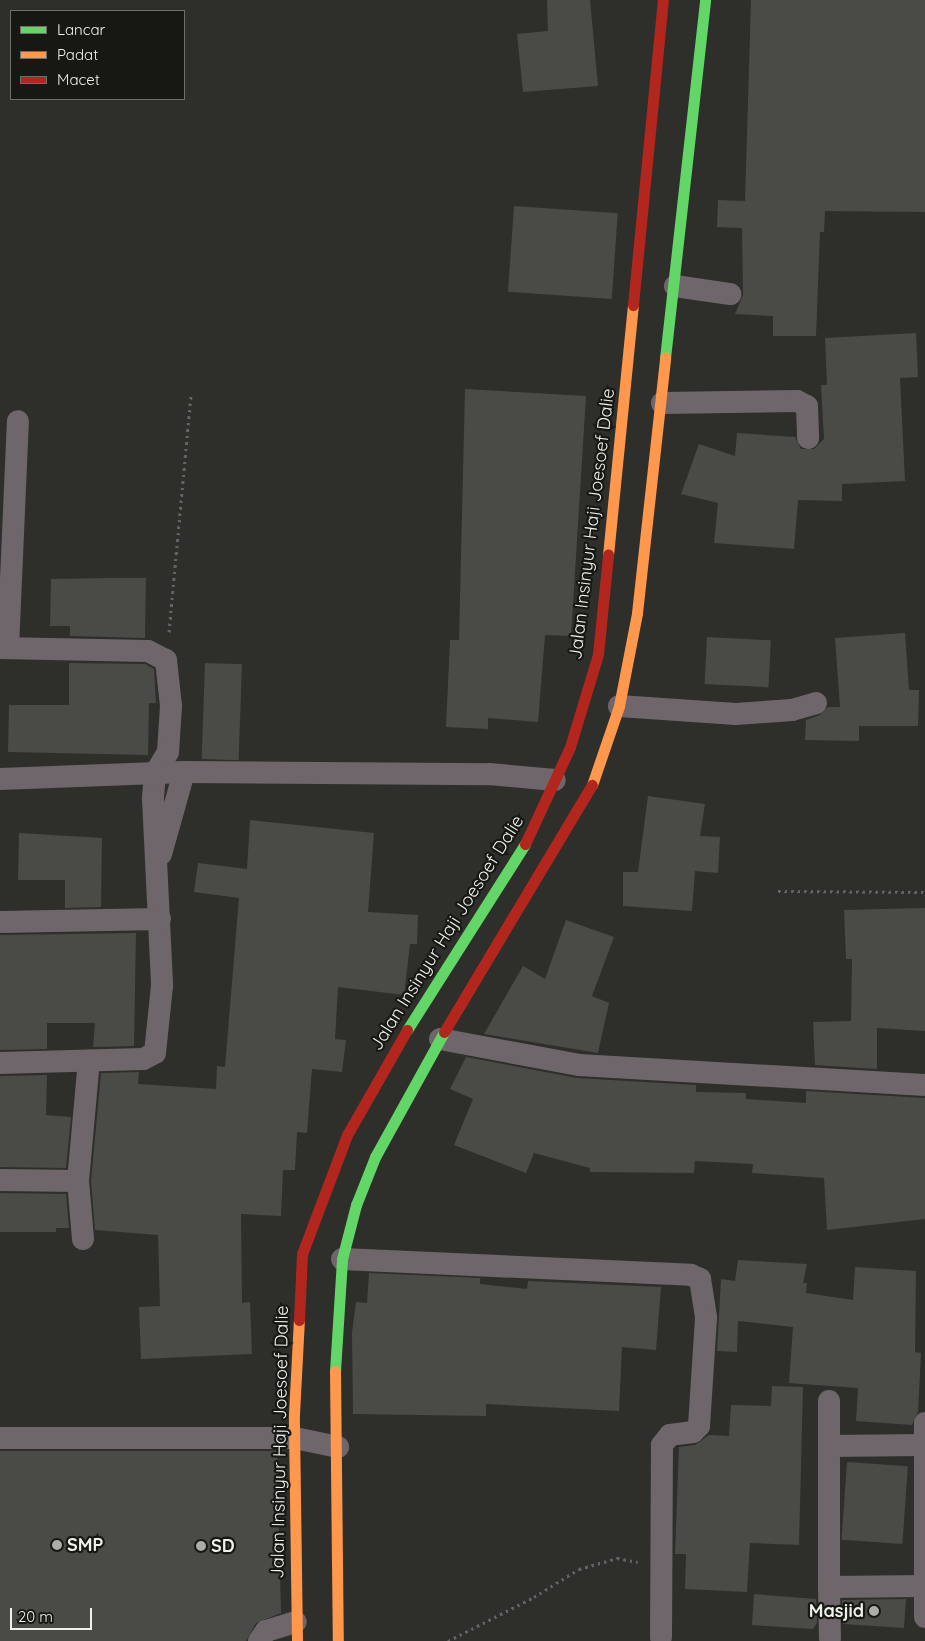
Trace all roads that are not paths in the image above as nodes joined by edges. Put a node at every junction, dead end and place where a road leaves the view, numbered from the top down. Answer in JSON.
{"nodes":[{"id":1,"x":663,"y":0,"type":"edge"},
{"id":2,"x":705,"y":0,"type":"edge"},
{"id":3,"x":675,"y":286,"type":"junction"},
{"id":4,"x":730,"y":294,"type":"dead end"},
{"id":5,"x":662,"y":404,"type":"junction"},
{"id":6,"x":18,"y":421,"type":"dead end"},
{"id":7,"x":808,"y":438,"type":"dead end"},
{"id":8,"x":4,"y":648,"type":"edge"},
{"id":9,"x":816,"y":703,"type":"dead end"},
{"id":10,"x":619,"y":706,"type":"junction"},
{"id":11,"x":184,"y":772,"type":"junction"},
{"id":12,"x":155,"y":774,"type":"junction"},
{"id":13,"x":0,"y":779,"type":"edge"},
{"id":14,"x":555,"y":780,"type":"junction"},
{"id":15,"x":159,"y":862,"type":"junction"},
{"id":16,"x":160,"y":919,"type":"junction"},
{"id":17,"x":0,"y":922,"type":"edge"},
{"id":18,"x":440,"y":1040,"type":"junction"},
{"id":19,"x":89,"y":1060,"type":"junction"},
{"id":20,"x":0,"y":1063,"type":"edge"},
{"id":21,"x":925,"y":1085,"type":"edge"},
{"id":22,"x":0,"y":1180,"type":"edge"},
{"id":23,"x":78,"y":1182,"type":"junction"},
{"id":24,"x":83,"y":1239,"type":"dead end"},
{"id":25,"x":342,"y":1259,"type":"junction"},
{"id":26,"x":829,"y":1401,"type":"dead end"},
{"id":27,"x":925,"y":1423,"type":"edge"},
{"id":28,"x":0,"y":1438,"type":"edge"},
{"id":29,"x":295,"y":1438,"type":"junction"},
{"id":30,"x":925,"y":1445,"type":"edge"},
{"id":31,"x":829,"y":1446,"type":"junction"},
{"id":32,"x":338,"y":1447,"type":"junction"},
{"id":33,"x":924,"y":1586,"type":"junction"},
{"id":34,"x":829,"y":1587,"type":"junction"},
{"id":35,"x":925,"y":1616,"type":"edge"},
{"id":36,"x":296,"y":1632,"type":"edge"},
{"id":37,"x":661,"y":1637,"type":"dead end"},
{"id":38,"x":830,"y":1638,"type":"dead end"},
{"id":39,"x":258,"y":1641,"type":"edge"},
{"id":40,"x":338,"y":1641,"type":"edge"}],
"edges":[{"from":1,"to":14,"type":"main road","name":"Jalan Insinyur Haji Joesoef Dalie"},
{"from":2,"to":3,"type":"main road"},
{"from":3,"to":4,"type":"street"},
{"from":3,"to":5,"type":"main road"},
{"from":5,"to":7,"type":"street"},
{"from":5,"to":10,"type":"main road"},
{"from":6,"to":8,"type":"street"},
{"from":8,"to":12,"type":"street"},
{"from":9,"to":10,"type":"street"},
{"from":10,"to":18,"type":"main road"},
{"from":11,"to":12,"type":"street"},
{"from":11,"to":14,"type":"street"},
{"from":11,"to":15,"type":"street"},
{"from":12,"to":13,"type":"street"},
{"from":12,"to":15,"type":"street"},
{"from":14,"to":29,"type":"main road","name":"Jalan Insinyur Haji Joesoef Dalie"},
{"from":15,"to":16,"type":"street"},
{"from":16,"to":17,"type":"street"},
{"from":16,"to":19,"type":"street"},
{"from":18,"to":21,"type":"street"},
{"from":18,"to":25,"type":"main road"},
{"from":19,"to":20,"type":"street"},
{"from":19,"to":23,"type":"street"},
{"from":22,"to":23,"type":"street"},
{"from":23,"to":24,"type":"street"},
{"from":25,"to":32,"type":"main road"},
{"from":25,"to":37,"type":"street"},
{"from":26,"to":31,"type":"street"},
{"from":27,"to":30,"type":"street"},
{"from":28,"to":29,"type":"street"},
{"from":29,"to":32,"type":"street"},
{"from":29,"to":36,"type":"main road","name":"Jalan Insinyur Haji Joesoef Dalie"},
{"from":30,"to":31,"type":"street"},
{"from":30,"to":33,"type":"street"},
{"from":31,"to":34,"type":"street"},
{"from":32,"to":40,"type":"main road"},
{"from":33,"to":34,"type":"street"},
{"from":33,"to":35,"type":"street"},
{"from":34,"to":38,"type":"street"},
{"from":36,"to":39,"type":"street"}]}
